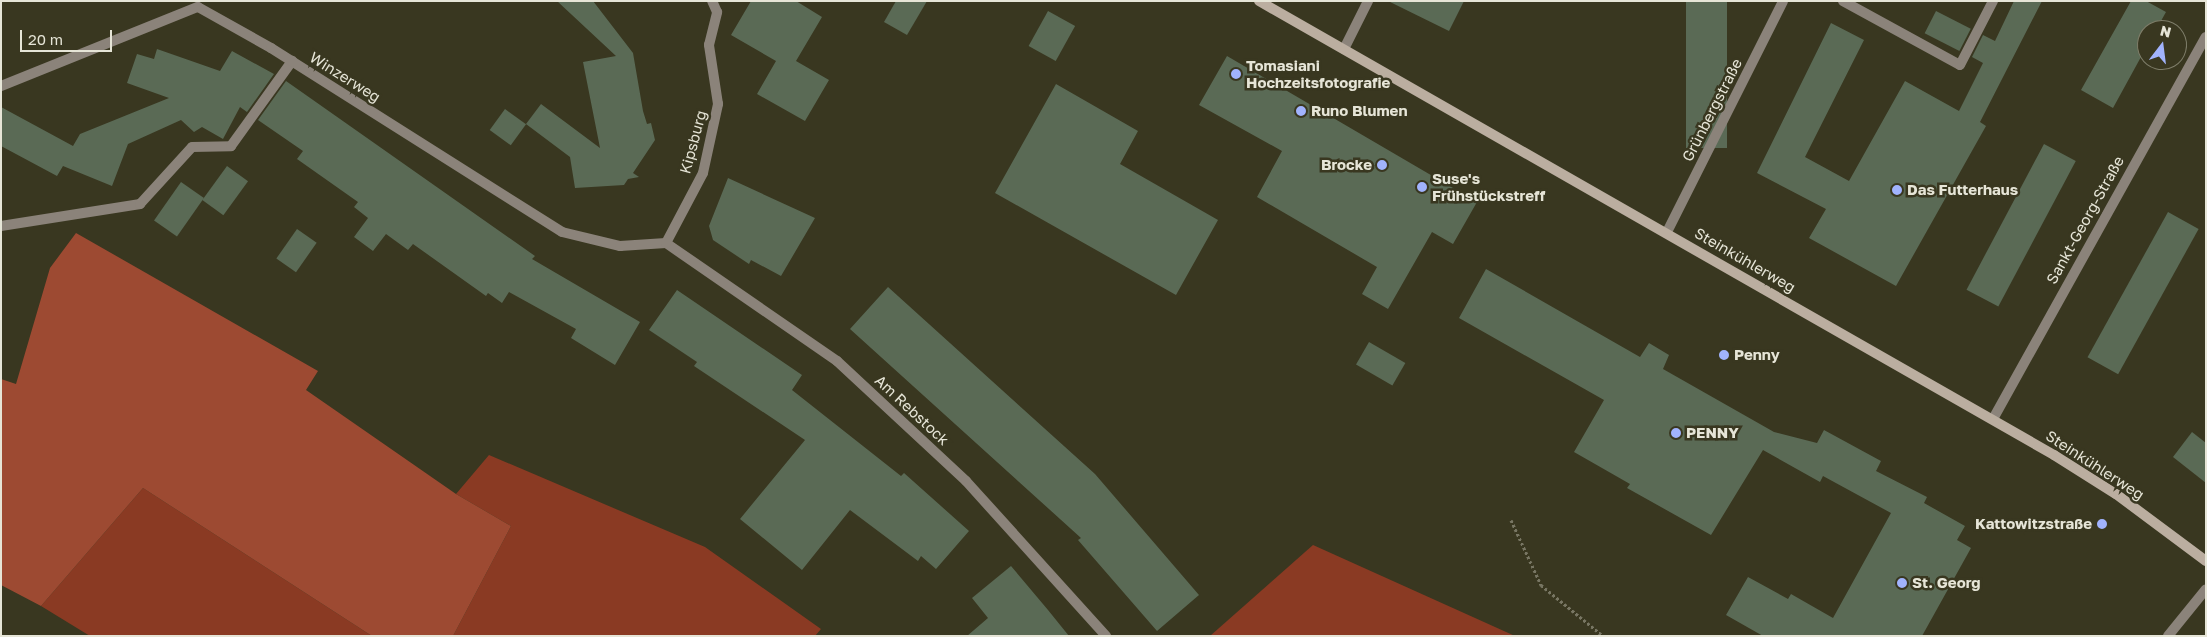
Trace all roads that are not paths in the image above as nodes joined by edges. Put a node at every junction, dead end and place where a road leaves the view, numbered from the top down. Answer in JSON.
{"nodes":[{"id":1,"x":712,"y":1,"type":"edge"},
{"id":2,"x":723,"y":1,"type":"edge"},
{"id":3,"x":1259,"y":1,"type":"edge"},
{"id":4,"x":1368,"y":1,"type":"edge"},
{"id":5,"x":1783,"y":1,"type":"edge"},
{"id":6,"x":1842,"y":1,"type":"edge"},
{"id":7,"x":1992,"y":1,"type":"edge"},
{"id":8,"x":717,"y":12,"type":"junction"},
{"id":9,"x":2206,"y":37,"type":"edge"},
{"id":10,"x":1344,"y":49,"type":"junction"},
{"id":11,"x":292,"y":61,"type":"junction"},
{"id":12,"x":1,"y":86,"type":"edge"},
{"id":13,"x":1,"y":226,"type":"edge"},
{"id":14,"x":1667,"y":232,"type":"junction"},
{"id":15,"x":666,"y":243,"type":"junction"},
{"id":16,"x":1992,"y":419,"type":"junction"},
{"id":17,"x":2206,"y":561,"type":"edge"},
{"id":18,"x":2206,"y":588,"type":"edge"},
{"id":19,"x":1106,"y":636,"type":"edge"},
{"id":20,"x":2168,"y":636,"type":"edge"}],
"edges":[{"from":1,"to":8,"type":"street"},
{"from":2,"to":8,"type":"street","name":"Kipsburg"},
{"from":3,"to":10,"type":"street","name":"Steinkühlerweg"},
{"from":4,"to":10,"type":"street"},
{"from":5,"to":14,"type":"street","name":"Grünbergstraße"},
{"from":6,"to":7,"type":"street"},
{"from":8,"to":15,"type":"street","name":"Kipsburg"},
{"from":9,"to":16,"type":"street","name":"Sankt-Georg-Straße"},
{"from":10,"to":14,"type":"street","name":"Steinkühlerweg"},
{"from":11,"to":12,"type":"street","name":"Winzerweg"},
{"from":11,"to":13,"type":"street"},
{"from":11,"to":15,"type":"street","name":"Winzerweg"},
{"from":14,"to":16,"type":"street","name":"Steinkühlerweg"},
{"from":15,"to":19,"type":"street","name":"Am Rebstock"},
{"from":16,"to":17,"type":"street","name":"Steinkühlerweg"},
{"from":18,"to":20,"type":"street"}]}
